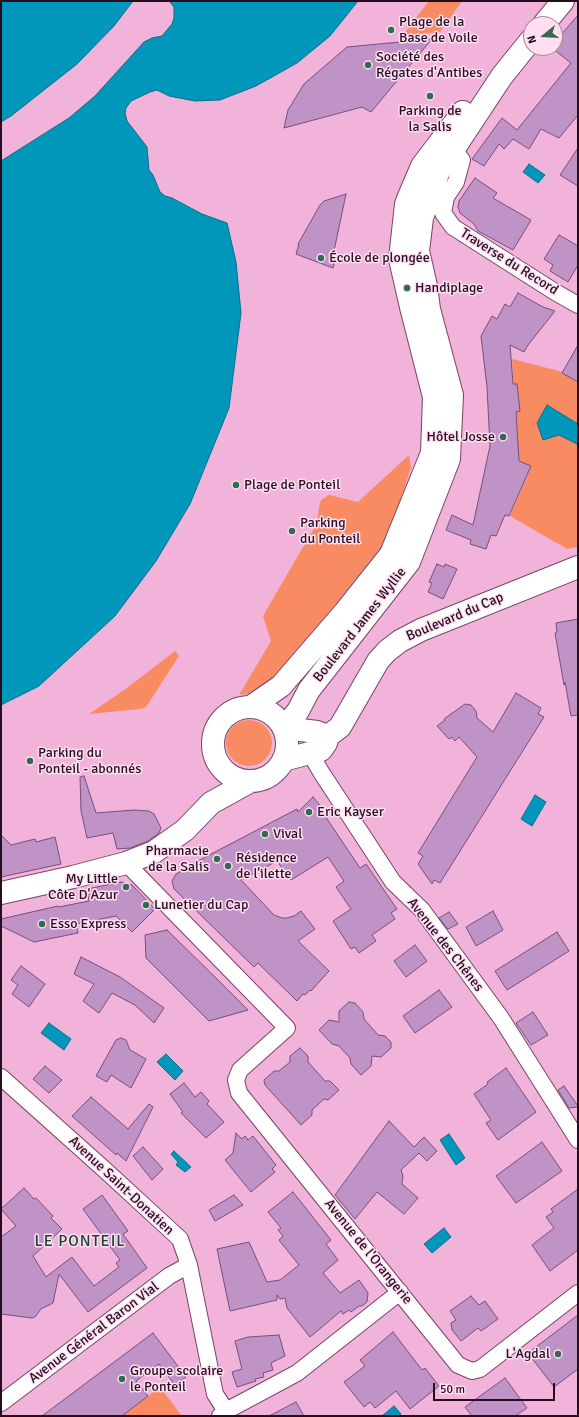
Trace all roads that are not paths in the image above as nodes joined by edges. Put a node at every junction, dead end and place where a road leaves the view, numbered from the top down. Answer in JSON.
{"nodes":[{"id":1,"x":563,"y":1,"type":"edge"},
{"id":2,"x":551,"y":16,"type":"edge"},
{"id":3,"x":523,"y":50,"type":"edge"},
{"id":4,"x":502,"y":76,"type":"junction"},
{"id":5,"x":454,"y":150,"type":"junction"},
{"id":6,"x":417,"y":203,"type":"junction"},
{"id":7,"x":578,"y":305,"type":"edge"},
{"id":8,"x":418,"y":514,"type":"junction"},
{"id":9,"x":578,"y":567,"type":"edge"},
{"id":10,"x":252,"y":706,"type":"junction"},
{"id":11,"x":295,"y":723,"type":"junction"},
{"id":12,"x":328,"y":736,"type":"junction"},
{"id":13,"x":310,"y":753,"type":"junction"},
{"id":14,"x":214,"y":754,"type":"junction"},
{"id":15,"x":283,"y":760,"type":"junction"},
{"id":16,"x":251,"y":781,"type":"junction"},
{"id":17,"x":211,"y":803,"type":"junction"},
{"id":18,"x":126,"y":863,"type":"junction"},
{"id":19,"x":1,"y":893,"type":"edge"},
{"id":20,"x":1,"y":1077,"type":"edge"},
{"id":21,"x":578,"y":1140,"type":"edge"},
{"id":22,"x":189,"y":1265,"type":"junction"},
{"id":23,"x":400,"y":1292,"type":"junction"},
{"id":24,"x":578,"y":1293,"type":"edge"},
{"id":25,"x":1,"y":1403,"type":"edge"},
{"id":26,"x":223,"y":1414,"type":"edge"}],
"edges":[{"from":1,"to":2,"type":"street"},
{"from":3,"to":4,"type":"street","name":"Boulevard James Wyllie"},
{"from":4,"to":5,"type":"street","name":"Boulevard James Wyllie"},
{"from":4,"to":6,"type":"street","name":"Boulevard James Wyllie"},
{"from":5,"to":6,"type":"street","name":"Boulevard James Wyllie"},
{"from":5,"to":7,"type":"street","name":"Traverse du Record"},
{"from":6,"to":8,"type":"street","name":"Boulevard James Wyllie"},
{"from":8,"to":10,"type":"street","name":"Boulevard James Wyllie"},
{"from":8,"to":11,"type":"street","name":"Boulevard James Wyllie"},
{"from":9,"to":12,"type":"street","name":"Boulevard du Cap"},
{"from":10,"to":11,"type":"street"},
{"from":10,"to":14,"type":"street"},
{"from":11,"to":12,"type":"street"},
{"from":11,"to":13,"type":"street"},
{"from":11,"to":15,"type":"street"},
{"from":12,"to":13,"type":"street","name":"Boulevard du Cap"},
{"from":13,"to":15,"type":"street","name":"Boulevard du Cap"},
{"from":13,"to":21,"type":"street","name":"Avenue des Chênes"},
{"from":14,"to":16,"type":"street"},
{"from":14,"to":17,"type":"street"},
{"from":15,"to":16,"type":"street"},
{"from":16,"to":17,"type":"street"},
{"from":17,"to":18,"type":"street"},
{"from":18,"to":19,"type":"street"},
{"from":18,"to":23,"type":"street","name":"Avenue de l'Orangerie"},
{"from":20,"to":22,"type":"street","name":"Avenue Saint-Donatien"},
{"from":22,"to":25,"type":"street","name":"Avenue Général Baron Vial"},
{"from":22,"to":26,"type":"street","name":"Avenue Saint-Donatien"},
{"from":23,"to":24,"type":"street","name":"Avenue de l'Orangerie"},
{"from":23,"to":26,"type":"street"}]}
